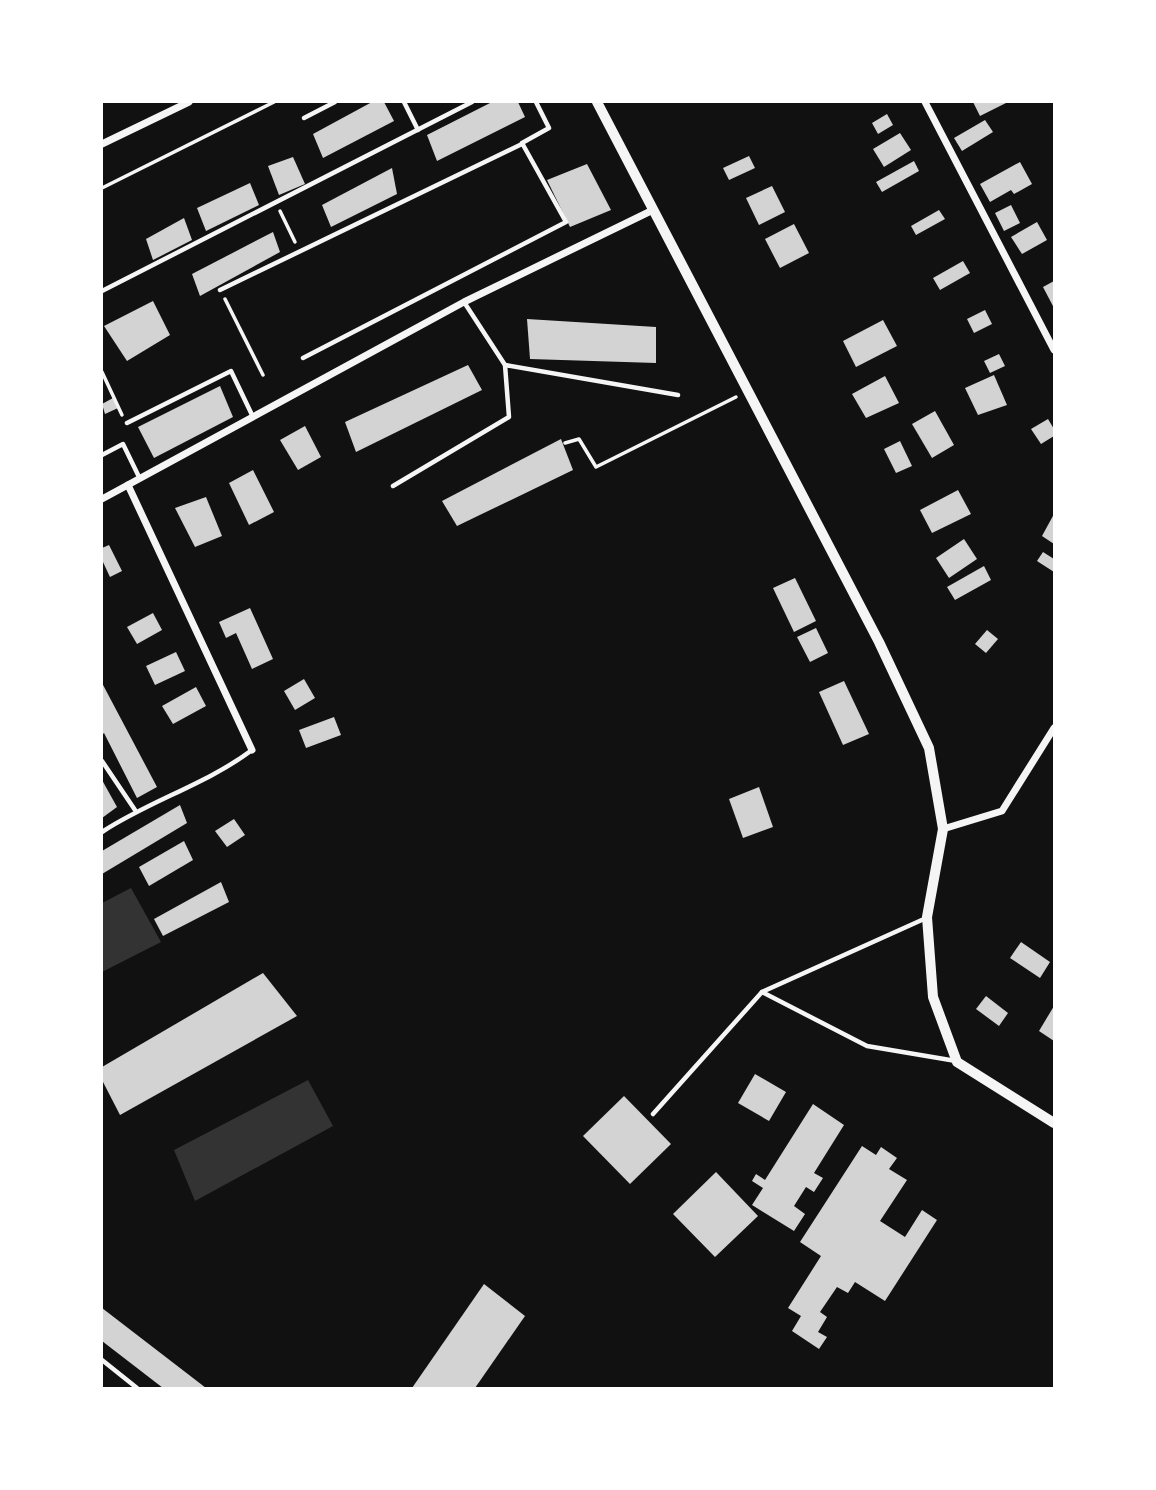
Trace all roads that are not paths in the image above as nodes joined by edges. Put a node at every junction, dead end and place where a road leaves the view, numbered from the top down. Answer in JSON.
{"nodes":[{"id":1,"x":189,"y":102,"type":"edge"},
{"id":2,"x":335,"y":102,"type":"edge"},
{"id":3,"x":404,"y":102,"type":"edge"},
{"id":4,"x":472,"y":102,"type":"edge"},
{"id":5,"x":536,"y":102,"type":"edge"},
{"id":6,"x":597,"y":102,"type":"edge"},
{"id":7,"x":925,"y":102,"type":"edge"},
{"id":8,"x":304,"y":118,"type":"dead end"},
{"id":9,"x":418,"y":130,"type":"junction"},
{"id":10,"x":522,"y":143,"type":"junction"},
{"id":11,"x":102,"y":144,"type":"edge"},
{"id":12,"x":653,"y":210,"type":"junction"},
{"id":13,"x":220,"y":290,"type":"road end"},
{"id":14,"x":102,"y":291,"type":"edge"},
{"id":15,"x":464,"y":302,"type":"junction"},
{"id":16,"x":1055,"y":350,"type":"edge"},
{"id":17,"x":303,"y":358,"type":"dead end"},
{"id":18,"x":505,"y":365,"type":"junction"},
{"id":19,"x":678,"y":395,"type":"dead end"},
{"id":20,"x":253,"y":418,"type":"junction"},
{"id":21,"x":127,"y":424,"type":"road end"},
{"id":22,"x":102,"y":455,"type":"edge"},
{"id":23,"x":140,"y":480,"type":"junction"},
{"id":24,"x":128,"y":485,"type":"junction"},
{"id":25,"x":393,"y":486,"type":"dead end"},
{"id":26,"x":102,"y":499,"type":"edge"},
{"id":27,"x":1055,"y":728,"type":"edge"},
{"id":28,"x":252,"y":750,"type":"joint"},
{"id":29,"x":102,"y":761,"type":"edge"},
{"id":30,"x":135,"y":810,"type":"junction"},
{"id":31,"x":943,"y":829,"type":"junction"},
{"id":32,"x":102,"y":832,"type":"edge"},
{"id":33,"x":928,"y":918,"type":"junction"},
{"id":34,"x":762,"y":992,"type":"junction"},
{"id":35,"x":957,"y":1062,"type":"junction"},
{"id":36,"x":653,"y":1114,"type":"dead end"},
{"id":37,"x":1055,"y":1123,"type":"edge"},
{"id":38,"x":102,"y":1360,"type":"edge"},
{"id":39,"x":137,"y":1388,"type":"edge"}],
"edges":[{"from":1,"to":11,"type":"street"},
{"from":2,"to":8,"type":"lane"},
{"from":3,"to":9,"type":"lane"},
{"from":4,"to":9,"type":"lane"},
{"from":5,"to":10,"type":"lane"},
{"from":6,"to":12,"type":"street"},
{"from":7,"to":16,"type":"street"},
{"from":9,"to":14,"type":"lane"},
{"from":10,"to":13,"type":"lane"},
{"from":10,"to":17,"type":"lane"},
{"from":12,"to":15,"type":"street"},
{"from":12,"to":31,"type":"street"},
{"from":15,"to":18,"type":"lane"},
{"from":15,"to":20,"type":"street"},
{"from":18,"to":19,"type":"lane"},
{"from":18,"to":25,"type":"lane"},
{"from":20,"to":21,"type":"lane"},
{"from":20,"to":23,"type":"street"},
{"from":22,"to":23,"type":"lane"},
{"from":23,"to":24,"type":"street"},
{"from":24,"to":26,"type":"street"},
{"from":24,"to":28,"type":"street"},
{"from":27,"to":31,"type":"street"},
{"from":28,"to":30,"type":"lane"},
{"from":29,"to":30,"type":"lane"},
{"from":30,"to":32,"type":"lane"},
{"from":31,"to":33,"type":"street"},
{"from":33,"to":34,"type":"lane"},
{"from":33,"to":35,"type":"street"},
{"from":34,"to":35,"type":"lane"},
{"from":34,"to":36,"type":"lane"},
{"from":35,"to":37,"type":"street"},
{"from":38,"to":39,"type":"lane"}]}
